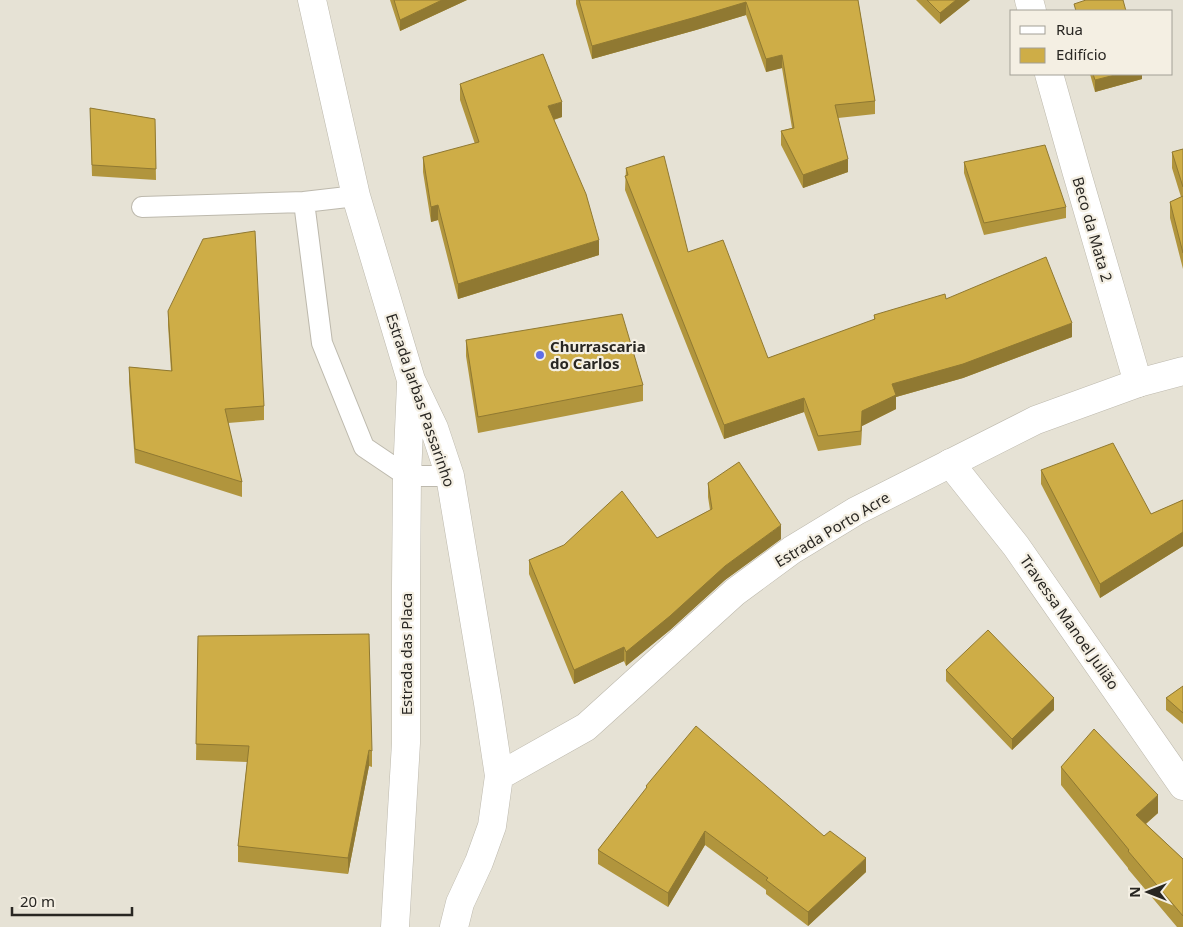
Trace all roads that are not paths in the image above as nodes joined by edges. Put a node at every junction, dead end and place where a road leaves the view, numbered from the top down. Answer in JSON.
{"nodes":[{"id":1,"x":312,"y":0,"type":"edge"},
{"id":2,"x":1049,"y":75,"type":"edge"},
{"id":3,"x":356,"y":196,"type":"junction"},
{"id":4,"x":304,"y":202,"type":"junction"},
{"id":5,"x":142,"y":207,"type":"dead end"},
{"id":6,"x":1183,"y":372,"type":"edge"},
{"id":7,"x":411,"y":380,"type":"junction"},
{"id":8,"x":1138,"y":383,"type":"junction"},
{"id":9,"x":950,"y":463,"type":"junction"},
{"id":10,"x":407,"y":476,"type":"junction"},
{"id":11,"x":450,"y":476,"type":"junction"},
{"id":12,"x":499,"y":776,"type":"junction"},
{"id":13,"x":1183,"y":786,"type":"edge"},
{"id":14,"x":395,"y":927,"type":"edge"},
{"id":15,"x":454,"y":927,"type":"edge"}],
"edges":[{"from":1,"to":3,"type":"street","name":"Estrada Jarbas Passarinho"},
{"from":2,"to":8,"type":"street","name":"Beco da Mata 2"},
{"from":3,"to":4,"type":"lane"},
{"from":3,"to":7,"type":"street","name":"Estrada Jarbas Passarinho"},
{"from":4,"to":5,"type":"lane"},
{"from":4,"to":10,"type":"lane"},
{"from":6,"to":8,"type":"street","name":"Estrada Porto Acre"},
{"from":7,"to":10,"type":"street","name":"Estrada das Placa"},
{"from":7,"to":11,"type":"street","name":"Estrada Jarbas Passarinho"},
{"from":8,"to":9,"type":"street","name":"Estrada Porto Acre"},
{"from":9,"to":12,"type":"street","name":"Estrada Porto Acre"},
{"from":9,"to":13,"type":"street","name":"Travessa Manoel Julião"},
{"from":10,"to":11,"type":"lane"},
{"from":10,"to":14,"type":"street","name":"Estrada das Placa"},
{"from":11,"to":12,"type":"street","name":"Estrada Jarbas Passarinho"},
{"from":12,"to":15,"type":"street"}]}
